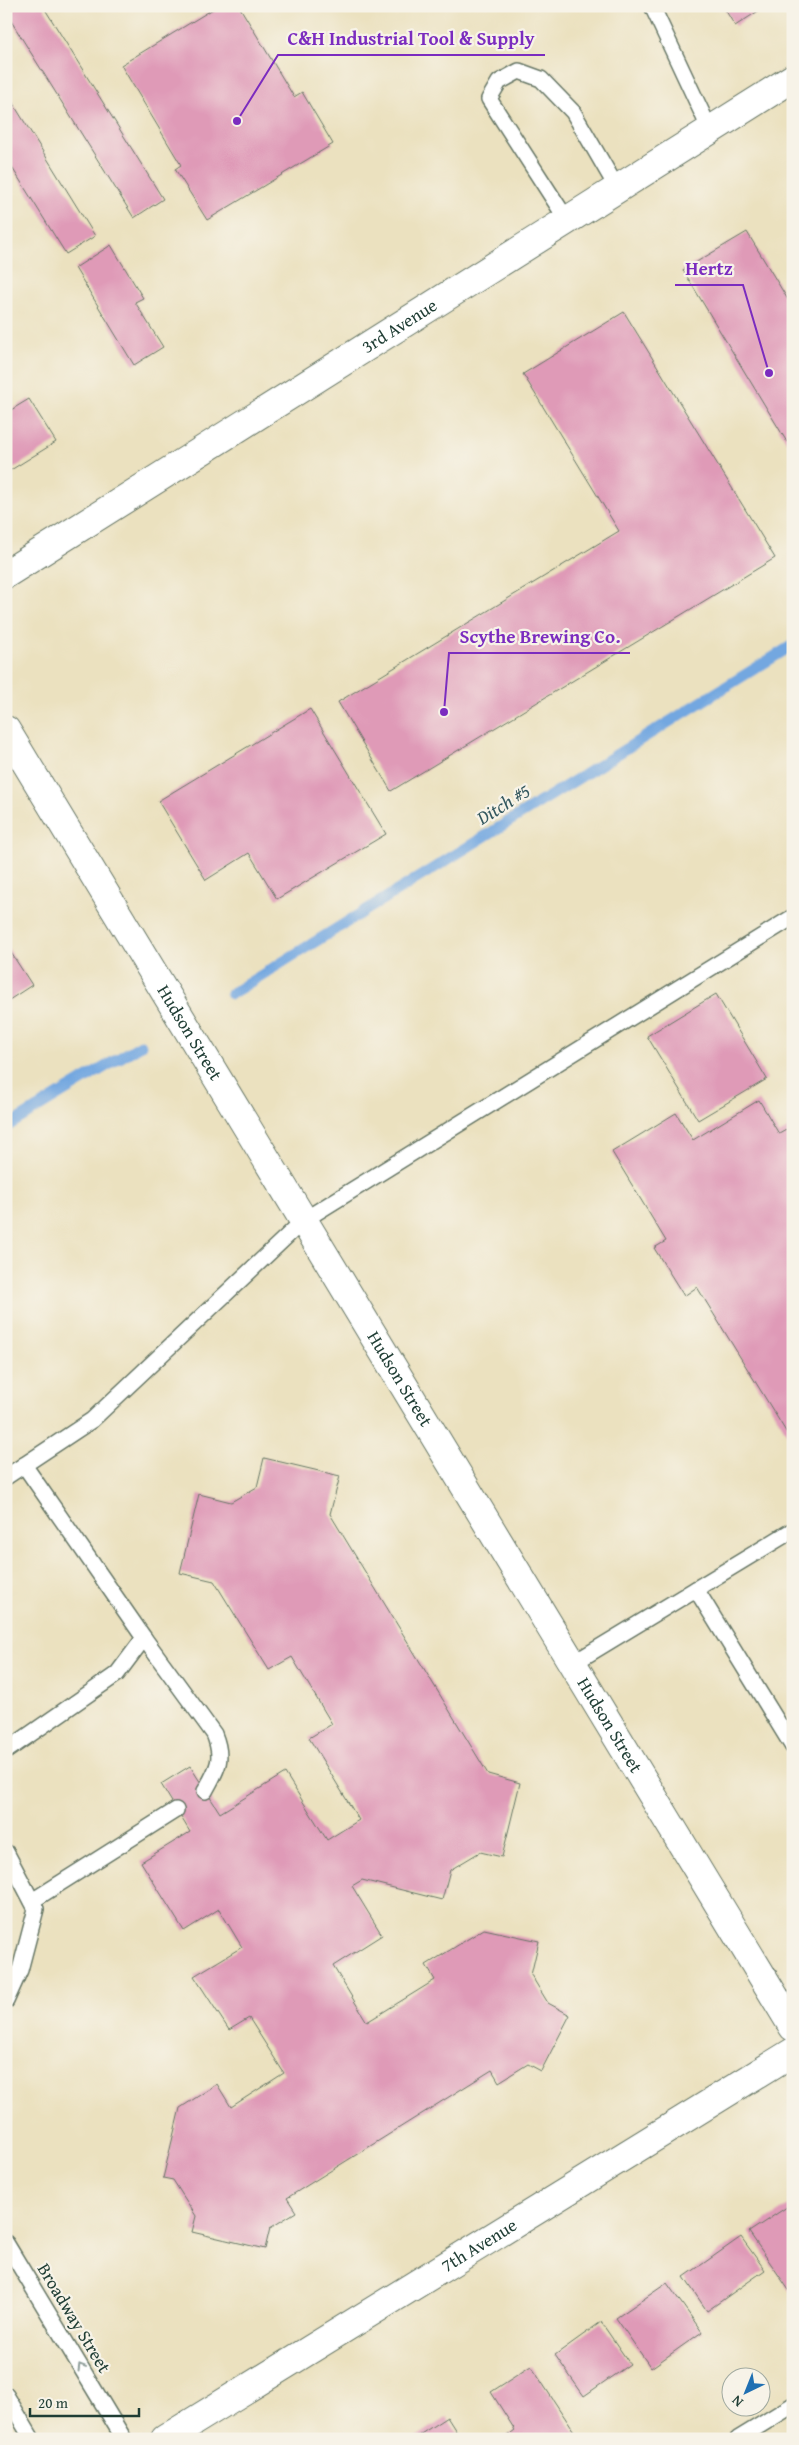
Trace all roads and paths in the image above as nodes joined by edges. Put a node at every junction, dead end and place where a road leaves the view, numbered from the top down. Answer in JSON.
{"nodes":[{"id":1,"x":652,"y":6,"type":"edge"},
{"id":2,"x":793,"y":78,"type":"edge"},
{"id":3,"x":710,"y":130,"type":"junction"},
{"id":4,"x":617,"y":188,"type":"junction"},
{"id":5,"x":566,"y":220,"type":"junction"},
{"id":6,"x":6,"y":574,"type":"edge"},
{"id":7,"x":6,"y":730,"type":"edge"},
{"id":8,"x":793,"y":917,"type":"edge"},
{"id":9,"x":304,"y":1220,"type":"junction"},
{"id":10,"x":24,"y":1465,"type":"junction"},
{"id":11,"x":6,"y":1477,"type":"edge"},
{"id":12,"x":793,"y":1530,"type":"edge"},
{"id":13,"x":696,"y":1589,"type":"junction"},
{"id":14,"x":144,"y":1638,"type":"junction"},
{"id":15,"x":572,"y":1664,"type":"junction"},
{"id":16,"x":793,"y":1747,"type":"edge"},
{"id":17,"x":6,"y":1751,"type":"edge"},
{"id":18,"x":205,"y":1791,"type":"dead end"},
{"id":19,"x":176,"y":1810,"type":"dead end"},
{"id":20,"x":6,"y":1852,"type":"edge"},
{"id":21,"x":32,"y":1901,"type":"junction"},
{"id":22,"x":6,"y":2002,"type":"edge"},
{"id":23,"x":793,"y":2028,"type":"edge"},
{"id":24,"x":793,"y":2052,"type":"edge"},
{"id":25,"x":6,"y":2243,"type":"edge"},
{"id":26,"x":6,"y":2394,"type":"edge"},
{"id":27,"x":793,"y":2405,"type":"edge"},
{"id":28,"x":32,"y":2439,"type":"edge"},
{"id":29,"x":124,"y":2439,"type":"edge"},
{"id":30,"x":165,"y":2439,"type":"edge"},
{"id":31,"x":738,"y":2439,"type":"edge"}],
"edges":[{"from":1,"to":3,"type":"lane"},
{"from":2,"to":3,"type":"street","name":"3rd Avenue"},
{"from":3,"to":4,"type":"street","name":"3rd Avenue"},
{"from":4,"to":5,"type":"street","name":"3rd Avenue"},
{"from":4,"to":5,"type":"lane"},
{"from":5,"to":6,"type":"street","name":"3rd Avenue"},
{"from":7,"to":9,"type":"street","name":"Hudson Street"},
{"from":8,"to":9,"type":"lane"},
{"from":9,"to":10,"type":"lane"},
{"from":9,"to":15,"type":"street","name":"Hudson Street"},
{"from":10,"to":11,"type":"lane"},
{"from":10,"to":14,"type":"lane"},
{"from":12,"to":13,"type":"lane"},
{"from":13,"to":15,"type":"lane"},
{"from":13,"to":16,"type":"lane"},
{"from":14,"to":17,"type":"lane"},
{"from":14,"to":18,"type":"lane"},
{"from":15,"to":23,"type":"street","name":"Hudson Street"},
{"from":19,"to":21,"type":"lane"},
{"from":20,"to":21,"type":"lane"},
{"from":21,"to":22,"type":"lane"},
{"from":24,"to":30,"type":"street","name":"7th Avenue"},
{"from":29,"to":25,"type":"lane","name":"Broadway Street","one_way":true},
{"from":26,"to":28,"type":"lane"},
{"from":27,"to":31,"type":"lane"}]}
